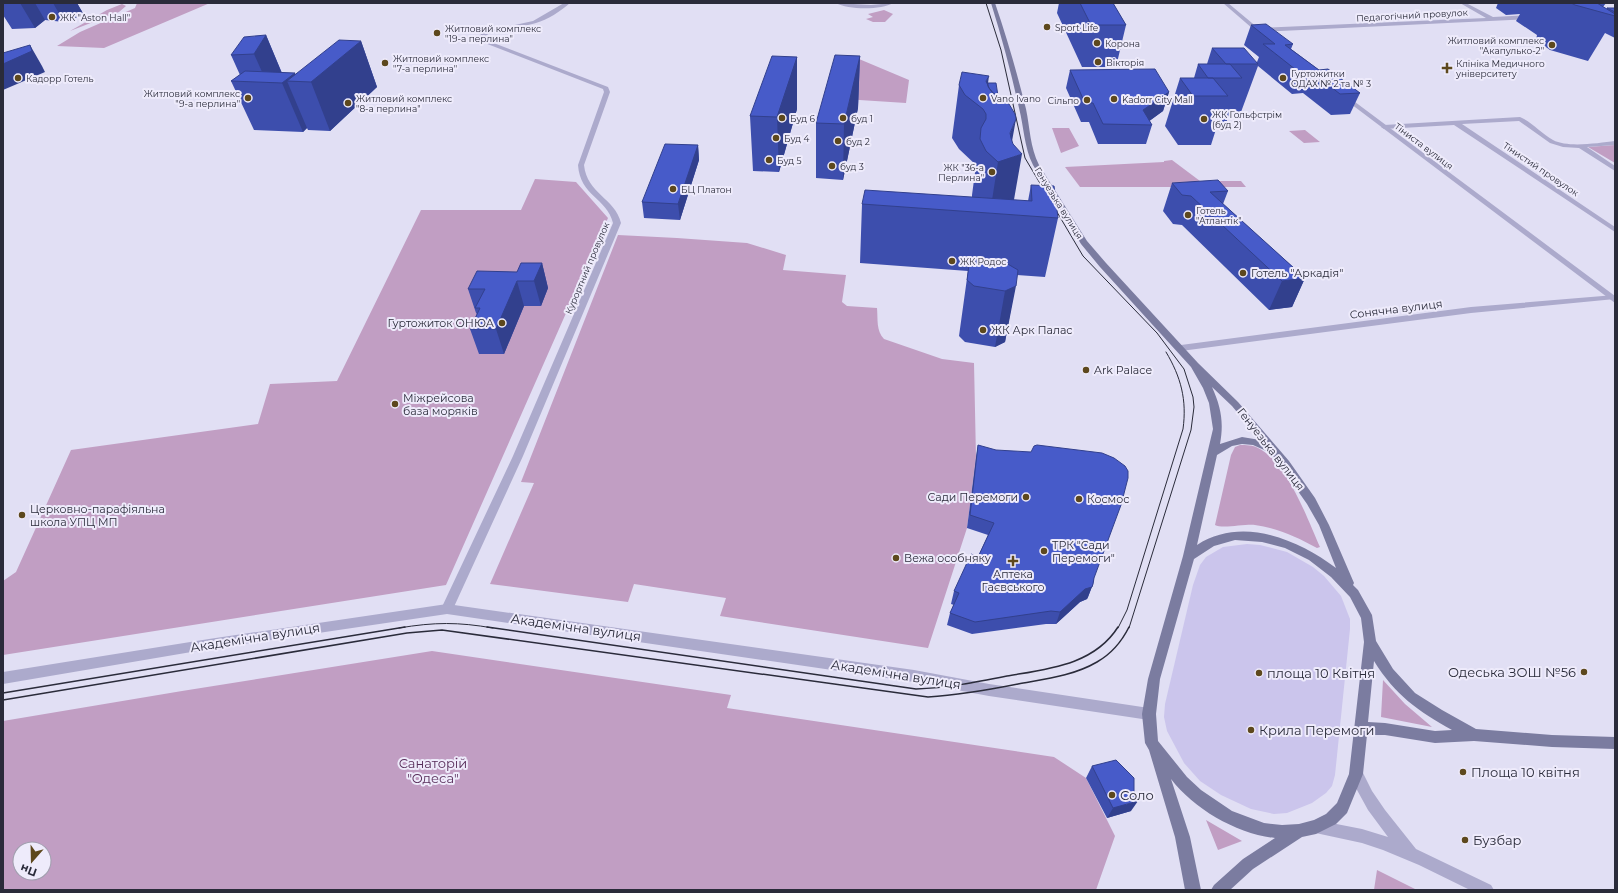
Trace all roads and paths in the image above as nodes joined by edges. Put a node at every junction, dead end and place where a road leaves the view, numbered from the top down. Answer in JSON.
{"nodes":[{"id":1,"x":568,"y":3,"type":"edge"},
{"id":2,"x":838,"y":3,"type":"edge"},
{"id":3,"x":891,"y":3,"type":"edge"},
{"id":4,"x":993,"y":3,"type":"edge"},
{"id":5,"x":1225,"y":3,"type":"edge"},
{"id":6,"x":1462,"y":3,"type":"edge"},
{"id":7,"x":1539,"y":17,"type":"dead end"},
{"id":8,"x":1494,"y":19,"type":"junction"},
{"id":9,"x":1257,"y":30,"type":"junction"},
{"id":10,"x":1266,"y":37,"type":"edge"},
{"id":11,"x":1338,"y":92,"type":"edge"},
{"id":12,"x":1456,"y":123,"type":"junction"},
{"id":13,"x":1384,"y":127,"type":"junction"},
{"id":14,"x":1615,"y":143,"type":"edge"},
{"id":15,"x":1581,"y":146,"type":"junction"},
{"id":16,"x":1615,"y":169,"type":"edge"},
{"id":17,"x":1615,"y":230,"type":"edge"},
{"id":18,"x":1614,"y":298,"type":"edge"},
{"id":19,"x":1181,"y":348,"type":"junction"},
{"id":20,"x":1195,"y":365,"type":"junction"},
{"id":21,"x":1214,"y":452,"type":"junction"},
{"id":22,"x":1285,"y":464,"type":"junction"},
{"id":23,"x":1189,"y":556,"type":"junction"},
{"id":24,"x":1350,"y":588,"type":"junction"},
{"id":25,"x":447,"y":608,"type":"junction"},
{"id":26,"x":1370,"y":642,"type":"junction"},
{"id":27,"x":3,"y":678,"type":"edge"},
{"id":28,"x":1149,"y":714,"type":"junction"},
{"id":29,"x":1361,"y":731,"type":"junction"},
{"id":30,"x":1474,"y":735,"type":"junction"},
{"id":31,"x":1152,"y":743,"type":"junction"},
{"id":32,"x":1615,"y":743,"type":"edge"},
{"id":33,"x":1356,"y":774,"type":"junction"},
{"id":34,"x":1316,"y":827,"type":"junction"},
{"id":35,"x":1299,"y":831,"type":"junction"},
{"id":36,"x":1412,"y":853,"type":"junction"},
{"id":37,"x":1193,"y":890,"type":"edge"},
{"id":38,"x":1219,"y":890,"type":"edge"},
{"id":39,"x":1486,"y":890,"type":"edge"}],
"edges":[{"from":1,"to":25,"type":"street","name":"Курортний провулок"},
{"from":2,"to":3,"type":"street"},
{"from":4,"to":19,"type":"main road","name":"Генуезька вулиця"},
{"from":5,"to":9,"type":"street"},
{"from":6,"to":8,"type":"street"},
{"from":7,"to":8,"type":"street","name":"Педагогічний провулок"},
{"from":8,"to":9,"type":"street","name":"Педагогічний провулок"},
{"from":9,"to":10,"type":"street"},
{"from":11,"to":13,"type":"street","name":"Тіниста вулиця"},
{"from":12,"to":13,"type":"street"},
{"from":12,"to":15,"type":"street"},
{"from":12,"to":17,"type":"street","name":"Тінистий провулок"},
{"from":13,"to":18,"type":"street","name":"Тіниста вулиця"},
{"from":14,"to":15,"type":"street"},
{"from":15,"to":16,"type":"street"},
{"from":18,"to":19,"type":"street","name":"Сонячна вулиця"},
{"from":19,"to":20,"type":"main road","name":"Генуезька вулиця"},
{"from":20,"to":21,"type":"main road","name":"Генуезька вулиця"},
{"from":20,"to":22,"type":"main road","name":"Генуезька вулиця"},
{"from":21,"to":22,"type":"main road"},
{"from":21,"to":23,"type":"main road","name":"Генуезька вулиця"},
{"from":22,"to":24,"type":"main road","name":"Генуезька вулиця"},
{"from":23,"to":24,"type":"main road"},
{"from":23,"to":28,"type":"main road"},
{"from":24,"to":26,"type":"main road"},
{"from":25,"to":27,"type":"street","name":"Академічна вулиця"},
{"from":25,"to":28,"type":"street","name":"Академічна вулиця"},
{"from":26,"to":29,"type":"main road"},
{"from":26,"to":30,"type":"main road"},
{"from":28,"to":31,"type":"main road"},
{"from":29,"to":30,"type":"main road"},
{"from":29,"to":33,"type":"main road"},
{"from":30,"to":32,"type":"main road"},
{"from":31,"to":35,"type":"main road"},
{"from":31,"to":37,"type":"main road"},
{"from":33,"to":34,"type":"main road"},
{"from":33,"to":36,"type":"street"},
{"from":34,"to":35,"type":"main road"},
{"from":34,"to":36,"type":"street"},
{"from":35,"to":38,"type":"main road"},
{"from":36,"to":39,"type":"street"}]}
